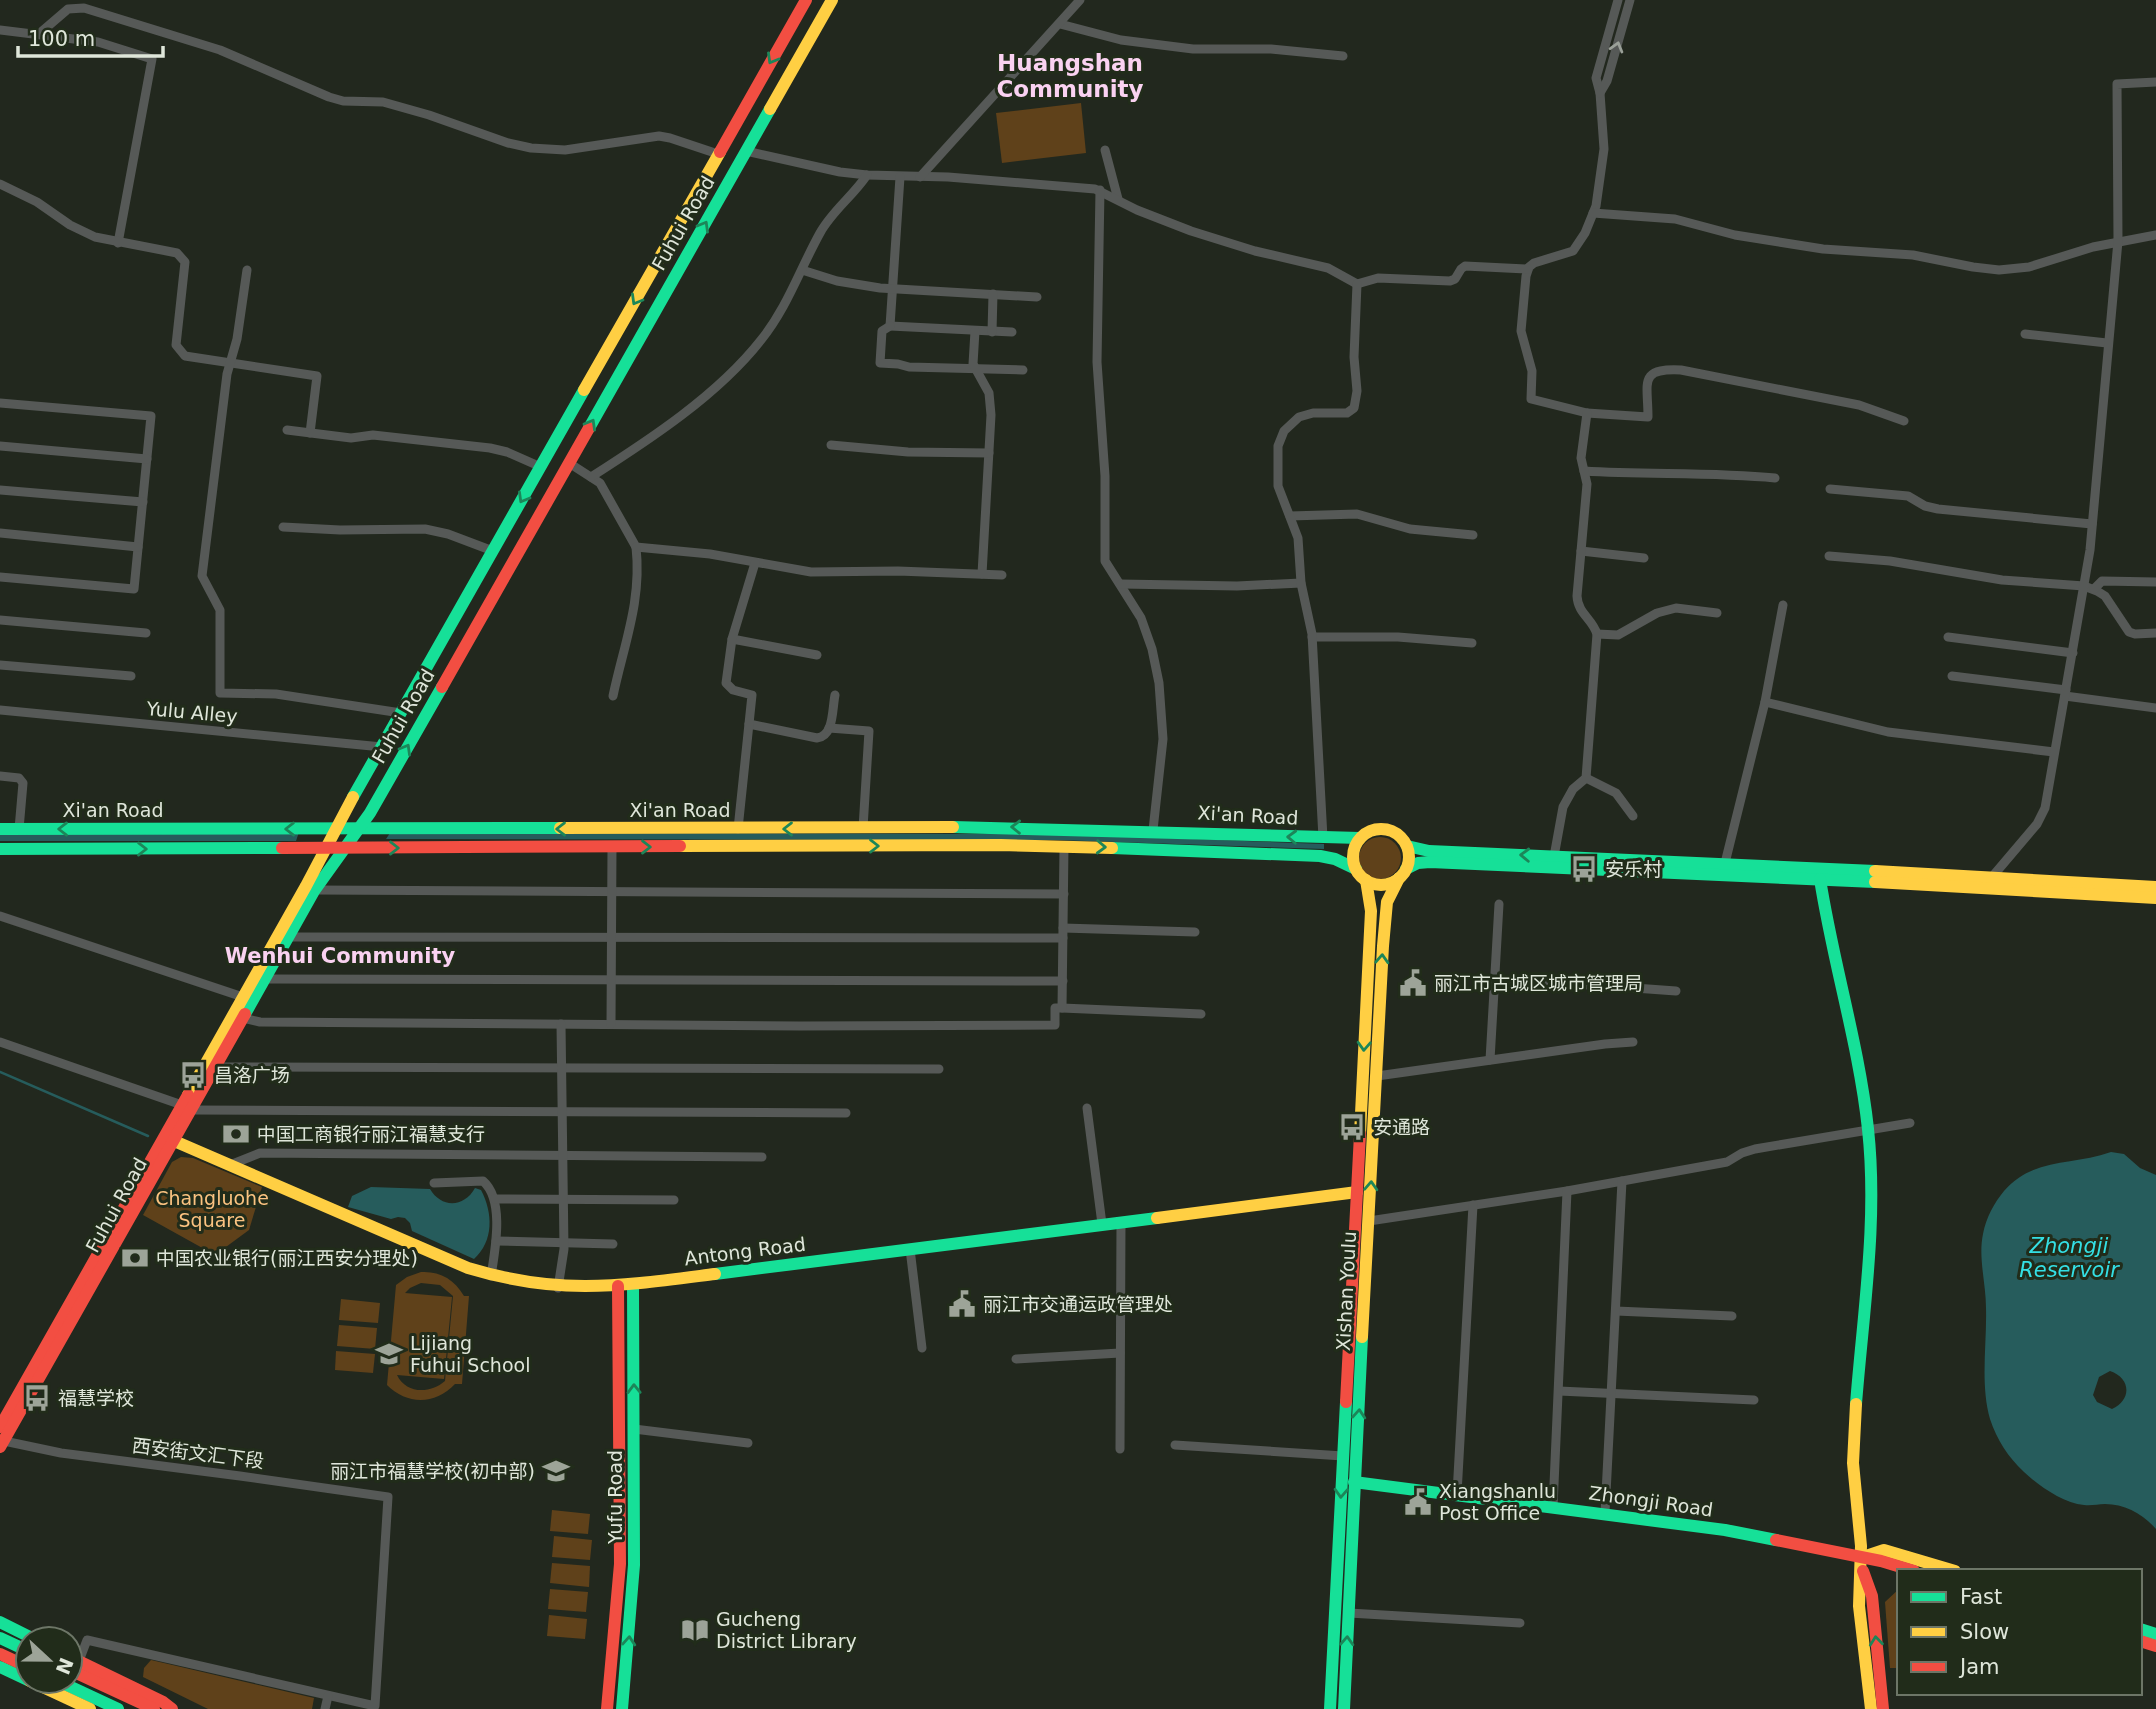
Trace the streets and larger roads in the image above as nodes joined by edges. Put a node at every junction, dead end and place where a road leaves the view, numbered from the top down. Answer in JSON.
{"nodes":[{"id":1,"x":806,"y":0,"type":"edge"},
{"id":2,"x":832,"y":0,"type":"edge"},
{"id":3,"x":1080,"y":0,"type":"edge"},
{"id":4,"x":1618,"y":0,"type":"edge"},
{"id":5,"x":1630,"y":0,"type":"edge"},
{"id":6,"x":1060,"y":24,"type":"junction"},
{"id":7,"x":0,"y":30,"type":"edge"},
{"id":8,"x":40,"y":33,"type":"junction"},
{"id":9,"x":1343,"y":56,"type":"dead end"},
{"id":10,"x":2156,"y":82,"type":"edge"},
{"id":11,"x":1600,"y":93,"type":"junction"},
{"id":12,"x":1105,"y":150,"type":"dead end"},
{"id":13,"x":746,"y":151,"type":"junction"},
{"id":14,"x":718,"y":154,"type":"junction"},
{"id":15,"x":867,"y":175,"type":"junction"},
{"id":16,"x":900,"y":177,"type":"junction"},
{"id":17,"x":920,"y":177,"type":"junction"},
{"id":18,"x":0,"y":184,"type":"edge"},
{"id":19,"x":1100,"y":190,"type":"junction"},
{"id":20,"x":1118,"y":200,"type":"junction"},
{"id":21,"x":1593,"y":213,"type":"junction"},
{"id":22,"x":2156,"y":235,"type":"edge"},
{"id":23,"x":2118,"y":241,"type":"junction"},
{"id":24,"x":118,"y":243,"type":"junction"},
{"id":25,"x":1528,"y":269,"type":"junction"},
{"id":26,"x":247,"y":270,"type":"dead end"},
{"id":27,"x":802,"y":270,"type":"junction"},
{"id":28,"x":1357,"y":284,"type":"junction"},
{"id":29,"x":892,"y":289,"type":"junction"},
{"id":30,"x":993,"y":294,"type":"junction"},
{"id":31,"x":1037,"y":297,"type":"dead end"},
{"id":32,"x":890,"y":326,"type":"junction"},
{"id":33,"x":975,"y":331,"type":"junction"},
{"id":34,"x":992,"y":332,"type":"junction"},
{"id":35,"x":1012,"y":332,"type":"dead end"},
{"id":36,"x":2025,"y":334,"type":"dead end"},
{"id":37,"x":2108,"y":343,"type":"junction"},
{"id":38,"x":230,"y":363,"type":"junction"},
{"id":39,"x":975,"y":368,"type":"junction"},
{"id":40,"x":1023,"y":370,"type":"dead end"},
{"id":41,"x":0,"y":403,"type":"edge"},
{"id":42,"x":1587,"y":413,"type":"junction"},
{"id":43,"x":1904,"y":421,"type":"dead end"},
{"id":44,"x":288,"y":430,"type":"dead end"},
{"id":45,"x":310,"y":433,"type":"junction"},
{"id":46,"x":831,"y":445,"type":"dead end"},
{"id":47,"x":0,"y":446,"type":"edge"},
{"id":48,"x":989,"y":453,"type":"junction"},
{"id":49,"x":147,"y":459,"type":"junction"},
{"id":50,"x":569,"y":463,"type":"junction"},
{"id":51,"x":541,"y":467,"type":"junction"},
{"id":52,"x":1584,"y":471,"type":"junction"},
{"id":53,"x":591,"y":477,"type":"junction"},
{"id":54,"x":1775,"y":478,"type":"dead end"},
{"id":55,"x":1830,"y":489,"type":"dead end"},
{"id":56,"x":0,"y":490,"type":"edge"},
{"id":57,"x":143,"y":502,"type":"junction"},
{"id":58,"x":1290,"y":516,"type":"junction"},
{"id":59,"x":2092,"y":524,"type":"junction"},
{"id":60,"x":283,"y":527,"type":"dead end"},
{"id":61,"x":0,"y":533,"type":"edge"},
{"id":62,"x":1473,"y":535,"type":"dead end"},
{"id":63,"x":138,"y":547,"type":"junction"},
{"id":64,"x":636,"y":547,"type":"junction"},
{"id":65,"x":493,"y":551,"type":"junction"},
{"id":66,"x":1581,"y":551,"type":"junction"},
{"id":67,"x":1829,"y":556,"type":"dead end"},
{"id":68,"x":1644,"y":558,"type":"dead end"},
{"id":69,"x":755,"y":563,"type":"junction"},
{"id":70,"x":982,"y":574,"type":"junction"},
{"id":71,"x":1002,"y":575,"type":"dead end"},
{"id":72,"x":0,"y":577,"type":"edge"},
{"id":73,"x":2156,"y":582,"type":"edge"},
{"id":74,"x":1301,"y":583,"type":"junction"},
{"id":75,"x":1121,"y":584,"type":"junction"},
{"id":76,"x":2084,"y":586,"type":"junction"},
{"id":77,"x":2094,"y":589,"type":"junction"},
{"id":78,"x":1783,"y":605,"type":"dead end"},
{"id":79,"x":1717,"y":613,"type":"dead end"},
{"id":80,"x":0,"y":620,"type":"edge"},
{"id":81,"x":146,"y":633,"type":"dead end"},
{"id":82,"x":2156,"y":633,"type":"edge"},
{"id":83,"x":1597,"y":634,"type":"junction"},
{"id":84,"x":1312,"y":637,"type":"junction"},
{"id":85,"x":1948,"y":637,"type":"dead end"},
{"id":86,"x":732,"y":639,"type":"junction"},
{"id":87,"x":1472,"y":643,"type":"dead end"},
{"id":88,"x":2073,"y":653,"type":"junction"},
{"id":89,"x":817,"y":655,"type":"dead end"},
{"id":90,"x":0,"y":664,"type":"edge"},
{"id":91,"x":131,"y":676,"type":"dead end"},
{"id":92,"x":1952,"y":676,"type":"dead end"},
{"id":93,"x":2065,"y":693,"type":"junction"},
{"id":94,"x":835,"y":695,"type":"dead end"},
{"id":95,"x":613,"y":696,"type":"dead end"},
{"id":96,"x":1765,"y":702,"type":"junction"},
{"id":97,"x":2156,"y":708,"type":"edge"},
{"id":98,"x":0,"y":710,"type":"edge"},
{"id":99,"x":401,"y":713,"type":"junction"},
{"id":100,"x":749,"y":724,"type":"junction"},
{"id":101,"x":829,"y":728,"type":"junction"},
{"id":102,"x":382,"y":747,"type":"junction"},
{"id":103,"x":2054,"y":752,"type":"junction"},
{"id":104,"x":0,"y":776,"type":"edge"},
{"id":105,"x":1586,"y":778,"type":"junction"},
{"id":106,"x":1633,"y":816,"type":"dead end"},
{"id":107,"x":863,"y":828,"type":"junction"},
{"id":108,"x":0,"y":829,"type":"edge"},
{"id":109,"x":19,"y":829,"type":"junction"},
{"id":110,"x":336,"y":829,"type":"junction"},
{"id":111,"x":359,"y":829,"type":"junction"},
{"id":112,"x":738,"y":829,"type":"junction"},
{"id":113,"x":1153,"y":830,"type":"junction"},
{"id":114,"x":1323,"y":838,"type":"junction"},
{"id":115,"x":1360,"y":838,"type":"junction"},
{"id":116,"x":1064,"y":846,"type":"junction"},
{"id":117,"x":1407,"y":846,"type":"junction"},
{"id":118,"x":612,"y":847,"type":"junction"},
{"id":119,"x":326,"y":848,"type":"junction"},
{"id":120,"x":345,"y":848,"type":"junction"},
{"id":121,"x":0,"y":850,"type":"edge"},
{"id":122,"x":1553,"y":861,"type":"junction"},
{"id":123,"x":1725,"y":863,"type":"junction"},
{"id":124,"x":1356,"y":869,"type":"junction"},
{"id":125,"x":1402,"y":874,"type":"junction"},
{"id":126,"x":1820,"y":879,"type":"junction"},
{"id":127,"x":1366,"y":880,"type":"junction"},
{"id":128,"x":1984,"y":881,"type":"junction"},
{"id":129,"x":2156,"y":887,"type":"edge"},
{"id":130,"x":315,"y":890,"type":"junction"},
{"id":131,"x":612,"y":893,"type":"junction"},
{"id":132,"x":1064,"y":894,"type":"junction"},
{"id":133,"x":2156,"y":898,"type":"edge"},
{"id":134,"x":1499,"y":904,"type":"dead end"},
{"id":135,"x":0,"y":916,"type":"edge"},
{"id":136,"x":1195,"y":932,"type":"dead end"},
{"id":137,"x":1063,"y":933,"type":"junction"},
{"id":138,"x":289,"y":937,"type":"junction"},
{"id":139,"x":611,"y":937,"type":"junction"},
{"id":140,"x":265,"y":979,"type":"junction"},
{"id":141,"x":611,"y":980,"type":"junction"},
{"id":142,"x":1063,"y":981,"type":"junction"},
{"id":143,"x":1495,"y":982,"type":"junction"},
{"id":144,"x":1676,"y":991,"type":"dead end"},
{"id":145,"x":243,"y":997,"type":"junction"},
{"id":146,"x":1062,"y":1008,"type":"junction"},
{"id":147,"x":1201,"y":1014,"type":"dead end"},
{"id":148,"x":243,"y":1018,"type":"junction"},
{"id":149,"x":561,"y":1024,"type":"junction"},
{"id":150,"x":611,"y":1024,"type":"junction"},
{"id":151,"x":0,"y":1042,"type":"edge"},
{"id":152,"x":1633,"y":1042,"type":"dead end"},
{"id":153,"x":1490,"y":1060,"type":"junction"},
{"id":154,"x":215,"y":1067,"type":"junction"},
{"id":155,"x":562,"y":1068,"type":"junction"},
{"id":156,"x":939,"y":1069,"type":"dead end"},
{"id":157,"x":1377,"y":1076,"type":"junction"},
{"id":158,"x":187,"y":1108,"type":"junction"},
{"id":159,"x":1087,"y":1108,"type":"dead end"},
{"id":160,"x":562,"y":1112,"type":"junction"},
{"id":161,"x":846,"y":1113,"type":"dead end"},
{"id":162,"x":1910,"y":1123,"type":"dead end"},
{"id":163,"x":1868,"y":1130,"type":"junction"},
{"id":164,"x":169,"y":1139,"type":"junction"},
{"id":165,"x":563,"y":1155,"type":"junction"},
{"id":166,"x":762,"y":1157,"type":"dead end"},
{"id":167,"x":230,"y":1165,"type":"junction"},
{"id":168,"x":1622,"y":1181,"type":"junction"},
{"id":169,"x":434,"y":1183,"type":"dead end"},
{"id":170,"x":1567,"y":1191,"type":"junction"},
{"id":171,"x":1357,"y":1192,"type":"junction"},
{"id":172,"x":495,"y":1199,"type":"junction"},
{"id":173,"x":563,"y":1199,"type":"junction"},
{"id":174,"x":674,"y":1200,"type":"dead end"},
{"id":175,"x":1473,"y":1205,"type":"junction"},
{"id":176,"x":1369,"y":1221,"type":"junction"},
{"id":177,"x":1121,"y":1222,"type":"junction"},
{"id":178,"x":1102,"y":1224,"type":"junction"},
{"id":179,"x":496,"y":1241,"type":"junction"},
{"id":180,"x":564,"y":1243,"type":"junction"},
{"id":181,"x":613,"y":1244,"type":"dead end"},
{"id":182,"x":910,"y":1249,"type":"junction"},
{"id":183,"x":491,"y":1276,"type":"junction"},
{"id":184,"x":633,"y":1284,"type":"junction"},
{"id":185,"x":618,"y":1286,"type":"junction"},
{"id":186,"x":558,"y":1288,"type":"junction"},
{"id":187,"x":1616,"y":1311,"type":"junction"},
{"id":188,"x":1732,"y":1316,"type":"dead end"},
{"id":189,"x":922,"y":1348,"type":"dead end"},
{"id":190,"x":1121,"y":1353,"type":"junction"},
{"id":191,"x":1016,"y":1359,"type":"dead end"},
{"id":192,"x":1559,"y":1391,"type":"junction"},
{"id":193,"x":1613,"y":1394,"type":"junction"},
{"id":194,"x":1754,"y":1400,"type":"dead end"},
{"id":195,"x":0,"y":1427,"type":"edge"},
{"id":196,"x":634,"y":1429,"type":"junction"},
{"id":197,"x":748,"y":1443,"type":"dead end"},
{"id":198,"x":2,"y":1444,"type":"edge"},
{"id":199,"x":1175,"y":1445,"type":"dead end"},
{"id":200,"x":1120,"y":1449,"type":"dead end"},
{"id":201,"x":1343,"y":1456,"type":"junction"},
{"id":202,"x":1354,"y":1482,"type":"junction"},
{"id":203,"x":1457,"y":1494,"type":"junction"},
{"id":204,"x":1553,"y":1507,"type":"junction"},
{"id":205,"x":1605,"y":1513,"type":"junction"},
{"id":206,"x":1859,"y":1558,"type":"junction"},
{"id":207,"x":1907,"y":1569,"type":"edge"},
{"id":208,"x":1948,"y":1569,"type":"edge"},
{"id":209,"x":1349,"y":1614,"type":"junction"},
{"id":210,"x":1520,"y":1623,"type":"dead end"},
{"id":211,"x":84,"y":1645,"type":"edge"},
{"id":212,"x":84,"y":1668,"type":"edge"},
{"id":213,"x":84,"y":1669,"type":"edge"},
{"id":214,"x":84,"y":1693,"type":"edge"},
{"id":215,"x":60,"y":1695,"type":"edge"},
{"id":216,"x":328,"y":1696,"type":"junction"},
{"id":217,"x":90,"y":1709,"type":"edge"},
{"id":218,"x":118,"y":1709,"type":"edge"},
{"id":219,"x":154,"y":1709,"type":"edge"},
{"id":220,"x":172,"y":1709,"type":"edge"},
{"id":221,"x":325,"y":1709,"type":"edge"},
{"id":222,"x":607,"y":1709,"type":"edge"},
{"id":223,"x":622,"y":1709,"type":"edge"},
{"id":224,"x":1330,"y":1709,"type":"edge"},
{"id":225,"x":1344,"y":1709,"type":"edge"},
{"id":226,"x":1871,"y":1709,"type":"edge"},
{"id":227,"x":1883,"y":1709,"type":"edge"}],
"edges":[{"from":1,"to":14,"type":"street","name":"Fuhui Road","one_way":true},
{"from":2,"to":13,"type":"street","name":"Fuhui Road"},
{"from":3,"to":6,"type":"street"},
{"from":4,"to":11,"type":"street"},
{"from":11,"to":5,"type":"street","one_way":true},
{"from":6,"to":9,"type":"street"},
{"from":6,"to":17,"type":"street"},
{"from":7,"to":8,"type":"street"},
{"from":8,"to":14,"type":"street"},
{"from":8,"to":24,"type":"street"},
{"from":10,"to":23,"type":"street"},
{"from":11,"to":21,"type":"street"},
{"from":12,"to":20,"type":"street"},
{"from":13,"to":15,"type":"street"},
{"from":50,"to":13,"type":"street","name":"Fuhui Road","one_way":true},
{"from":14,"to":51,"type":"street","name":"Fuhui Road","one_way":true},
{"from":15,"to":16,"type":"street"},
{"from":15,"to":27,"type":"street"},
{"from":16,"to":17,"type":"street"},
{"from":16,"to":29,"type":"street"},
{"from":17,"to":19,"type":"street"},
{"from":18,"to":24,"type":"street"},
{"from":19,"to":20,"type":"street"},
{"from":19,"to":75,"type":"street"},
{"from":20,"to":28,"type":"street"},
{"from":21,"to":23,"type":"street"},
{"from":21,"to":25,"type":"street"},
{"from":22,"to":23,"type":"street"},
{"from":23,"to":37,"type":"street"},
{"from":24,"to":38,"type":"street"},
{"from":25,"to":28,"type":"street"},
{"from":25,"to":42,"type":"street"},
{"from":26,"to":38,"type":"street"},
{"from":27,"to":29,"type":"street"},
{"from":27,"to":53,"type":"street"},
{"from":28,"to":58,"type":"street"},
{"from":29,"to":30,"type":"street"},
{"from":29,"to":32,"type":"street"},
{"from":30,"to":31,"type":"street"},
{"from":30,"to":34,"type":"street"},
{"from":32,"to":33,"type":"street"},
{"from":32,"to":39,"type":"street"},
{"from":33,"to":34,"type":"street"},
{"from":33,"to":39,"type":"street"},
{"from":34,"to":35,"type":"street"},
{"from":36,"to":37,"type":"street"},
{"from":37,"to":59,"type":"street"},
{"from":38,"to":45,"type":"street"},
{"from":38,"to":99,"type":"street"},
{"from":39,"to":40,"type":"street"},
{"from":39,"to":48,"type":"street"},
{"from":41,"to":49,"type":"street"},
{"from":42,"to":43,"type":"street"},
{"from":42,"to":52,"type":"street"},
{"from":44,"to":45,"type":"street"},
{"from":45,"to":51,"type":"street"},
{"from":46,"to":48,"type":"street"},
{"from":47,"to":49,"type":"street"},
{"from":48,"to":70,"type":"street"},
{"from":49,"to":57,"type":"street"},
{"from":50,"to":53,"type":"street"},
{"from":111,"to":50,"type":"street","name":"Fuhui Road","one_way":true},
{"from":51,"to":65,"type":"street","name":"Fuhui Road","one_way":true},
{"from":52,"to":54,"type":"street"},
{"from":52,"to":66,"type":"street"},
{"from":53,"to":64,"type":"street"},
{"from":55,"to":59,"type":"street"},
{"from":56,"to":57,"type":"street"},
{"from":57,"to":63,"type":"street"},
{"from":58,"to":62,"type":"street"},
{"from":58,"to":74,"type":"street"},
{"from":59,"to":76,"type":"street"},
{"from":60,"to":65,"type":"street"},
{"from":61,"to":63,"type":"street"},
{"from":63,"to":72,"type":"street"},
{"from":64,"to":69,"type":"street"},
{"from":64,"to":95,"type":"street"},
{"from":65,"to":99,"type":"street","name":"Fuhui Road"},
{"from":66,"to":68,"type":"street"},
{"from":66,"to":83,"type":"street"},
{"from":67,"to":76,"type":"street"},
{"from":69,"to":70,"type":"street"},
{"from":69,"to":86,"type":"street"},
{"from":70,"to":71,"type":"street"},
{"from":73,"to":77,"type":"street"},
{"from":74,"to":75,"type":"street"},
{"from":74,"to":84,"type":"street"},
{"from":75,"to":113,"type":"street"},
{"from":76,"to":77,"type":"street"},
{"from":76,"to":88,"type":"street"},
{"from":77,"to":82,"type":"street"},
{"from":78,"to":96,"type":"street"},
{"from":79,"to":83,"type":"street"},
{"from":80,"to":81,"type":"street"},
{"from":83,"to":105,"type":"street"},
{"from":84,"to":87,"type":"street"},
{"from":84,"to":114,"type":"street"},
{"from":85,"to":88,"type":"street"},
{"from":86,"to":89,"type":"street"},
{"from":86,"to":100,"type":"street"},
{"from":88,"to":93,"type":"street"},
{"from":90,"to":91,"type":"street"},
{"from":92,"to":93,"type":"street"},
{"from":93,"to":97,"type":"street"},
{"from":93,"to":103,"type":"street"},
{"from":94,"to":101,"type":"street"},
{"from":96,"to":103,"type":"street"},
{"from":96,"to":123,"type":"street"},
{"from":98,"to":102,"type":"street","name":"Yulu Alley"},
{"from":99,"to":102,"type":"street","name":"Fuhui Road"},
{"from":100,"to":101,"type":"street"},
{"from":100,"to":112,"type":"street"},
{"from":101,"to":107,"type":"street"},
{"from":102,"to":110,"type":"street","name":"Fuhui Road"},
{"from":103,"to":128,"type":"street"},
{"from":104,"to":109,"type":"street"},
{"from":105,"to":106,"type":"street"},
{"from":105,"to":122,"type":"street"},
{"from":107,"to":112,"type":"street","name":"Xi'an Road","one_way":true},
{"from":113,"to":107,"type":"street","name":"Xi'an Road","one_way":true},
{"from":108,"to":109,"type":"street","name":"Xi'an Road"},
{"from":110,"to":109,"type":"street","name":"Xi'an Road","one_way":true},
{"from":110,"to":111,"type":"street","name":"Xi'an Road"},
{"from":110,"to":119,"type":"street","name":"Fuhui Road"},
{"from":112,"to":111,"type":"street","name":"Xi'an Road","one_way":true},
{"from":111,"to":120,"type":"street","name":"Fuhui Road"},
{"from":114,"to":113,"type":"street","name":"Xi'an Road","one_way":true},
{"from":114,"to":115,"type":"street","name":"Xi'an Road"},
{"from":115,"to":117,"type":"street"},
{"from":115,"to":124,"type":"street"},
{"from":118,"to":116,"type":"street","name":"Xi'an Road","one_way":true},
{"from":116,"to":124,"type":"street","name":"Xi'an Road","one_way":true},
{"from":116,"to":132,"type":"street"},
{"from":122,"to":117,"type":"street","one_way":true},
{"from":117,"to":125,"type":"street"},
{"from":120,"to":118,"type":"street","name":"Xi'an Road","one_way":true},
{"from":118,"to":131,"type":"street"},
{"from":119,"to":120,"type":"street","name":"Xi'an Road"},
{"from":121,"to":119,"type":"street","name":"Xi'an Road","one_way":true},
{"from":119,"to":145,"type":"street","name":"Fuhui Road"},
{"from":120,"to":130,"type":"street","name":"Fuhui Road"},
{"from":122,"to":123,"type":"street"},
{"from":122,"to":125,"type":"street"},
{"from":122,"to":126,"type":"street"},
{"from":123,"to":128,"type":"street"},
{"from":124,"to":127,"type":"street"},
{"from":125,"to":127,"type":"street"},
{"from":157,"to":125,"type":"street","name":"Xishan Youlu","one_way":true},
{"from":126,"to":128,"type":"street"},
{"from":126,"to":163,"type":"street"},
{"from":127,"to":171,"type":"street","name":"Xishan Youlu","one_way":true},
{"from":128,"to":129,"type":"street"},
{"from":128,"to":133,"type":"street"},
{"from":130,"to":131,"type":"street"},
{"from":130,"to":138,"type":"street","name":"Fuhui Road"},
{"from":131,"to":132,"type":"street"},
{"from":131,"to":139,"type":"street"},
{"from":132,"to":137,"type":"street"},
{"from":134,"to":143,"type":"street"},
{"from":135,"to":145,"type":"street"},
{"from":136,"to":137,"type":"street"},
{"from":137,"to":139,"type":"street"},
{"from":137,"to":142,"type":"street"},
{"from":138,"to":139,"type":"street"},
{"from":138,"to":140,"type":"street","name":"Fuhui Road"},
{"from":139,"to":141,"type":"street"},
{"from":140,"to":141,"type":"street"},
{"from":140,"to":148,"type":"street","name":"Fuhui Road"},
{"from":141,"to":142,"type":"street"},
{"from":141,"to":150,"type":"street"},
{"from":142,"to":146,"type":"street"},
{"from":143,"to":144,"type":"street"},
{"from":143,"to":153,"type":"street"},
{"from":145,"to":158,"type":"street","name":"Fuhui Road"},
{"from":146,"to":147,"type":"street"},
{"from":146,"to":150,"type":"street"},
{"from":148,"to":149,"type":"street"},
{"from":148,"to":154,"type":"street","name":"Fuhui Road"},
{"from":149,"to":150,"type":"street"},
{"from":149,"to":155,"type":"street"},
{"from":151,"to":158,"type":"street"},
{"from":152,"to":153,"type":"street"},
{"from":153,"to":157,"type":"street"},
{"from":154,"to":155,"type":"street"},
{"from":154,"to":158,"type":"street","name":"Fuhui Road"},
{"from":155,"to":156,"type":"street"},
{"from":155,"to":160,"type":"street"},
{"from":176,"to":157,"type":"street","name":"Xishan Youlu","one_way":true},
{"from":158,"to":160,"type":"street"},
{"from":158,"to":164,"type":"street","name":"Fuhui Road"},
{"from":159,"to":178,"type":"street"},
{"from":160,"to":161,"type":"street"},
{"from":160,"to":165,"type":"street"},
{"from":162,"to":163,"type":"street"},
{"from":163,"to":168,"type":"street"},
{"from":163,"to":206,"type":"street"},
{"from":164,"to":167,"type":"street","name":"Antong Road"},
{"from":164,"to":195,"type":"street","name":"Fuhui Road"},
{"from":164,"to":198,"type":"street","name":"Fuhui Road"},
{"from":165,"to":166,"type":"street"},
{"from":165,"to":167,"type":"street"},
{"from":165,"to":173,"type":"street"},
{"from":167,"to":183,"type":"street","name":"Antong Road"},
{"from":168,"to":170,"type":"street"},
{"from":168,"to":187,"type":"street"},
{"from":169,"to":172,"type":"street"},
{"from":170,"to":175,"type":"street"},
{"from":170,"to":192,"type":"street"},
{"from":171,"to":177,"type":"street","name":"Antong Road"},
{"from":171,"to":201,"type":"street","name":"Xishan Youlu"},
{"from":172,"to":173,"type":"street"},
{"from":172,"to":179,"type":"street"},
{"from":173,"to":174,"type":"street"},
{"from":173,"to":180,"type":"street"},
{"from":175,"to":176,"type":"street"},
{"from":175,"to":203,"type":"street"},
{"from":202,"to":176,"type":"street","name":"Xishan Youlu","one_way":true},
{"from":177,"to":178,"type":"street","name":"Antong Road"},
{"from":177,"to":190,"type":"street"},
{"from":178,"to":182,"type":"street","name":"Antong Road"},
{"from":179,"to":180,"type":"street"},
{"from":179,"to":183,"type":"street"},
{"from":180,"to":181,"type":"street"},
{"from":180,"to":186,"type":"street"},
{"from":182,"to":184,"type":"street","name":"Antong Road"},
{"from":182,"to":189,"type":"street"},
{"from":183,"to":186,"type":"street","name":"Antong Road"},
{"from":184,"to":185,"type":"street","name":"Antong Road"},
{"from":196,"to":184,"type":"street","name":"Yufu Road","one_way":true},
{"from":185,"to":186,"type":"street","name":"Antong Road"},
{"from":185,"to":222,"type":"street","name":"Yufu Road"},
{"from":187,"to":188,"type":"street"},
{"from":187,"to":193,"type":"street"},
{"from":190,"to":191,"type":"street"},
{"from":190,"to":200,"type":"street"},
{"from":192,"to":193,"type":"street"},
{"from":192,"to":204,"type":"street"},
{"from":193,"to":194,"type":"street"},
{"from":193,"to":205,"type":"street"},
{"from":196,"to":197,"type":"street"},
{"from":223,"to":196,"type":"street","name":"Yufu Road","one_way":true},
{"from":198,"to":216,"type":"street","name":"西安街文汇下段"},
{"from":199,"to":201,"type":"street"},
{"from":201,"to":224,"type":"street","name":"Xishan Youlu","one_way":true},
{"from":202,"to":203,"type":"street","name":"Zhongji Road"},
{"from":202,"to":209,"type":"street","name":"Xishan Youlu"},
{"from":203,"to":204,"type":"street","name":"Zhongji Road"},
{"from":204,"to":205,"type":"street","name":"Zhongji Road"},
{"from":205,"to":206,"type":"street","name":"Zhongji Road"},
{"from":206,"to":207,"type":"street","name":"Zhongji Road"},
{"from":206,"to":208,"type":"street","name":"Zhongji Road"},
{"from":206,"to":226,"type":"street"},
{"from":227,"to":206,"type":"street","one_way":true},
{"from":209,"to":210,"type":"street"},
{"from":225,"to":209,"type":"street","name":"Xishan Youlu","one_way":true},
{"from":211,"to":216,"type":"street"},
{"from":212,"to":220,"type":"street"},
{"from":213,"to":219,"type":"street"},
{"from":214,"to":218,"type":"street"},
{"from":215,"to":217,"type":"street"},
{"from":216,"to":221,"type":"street"}]}
